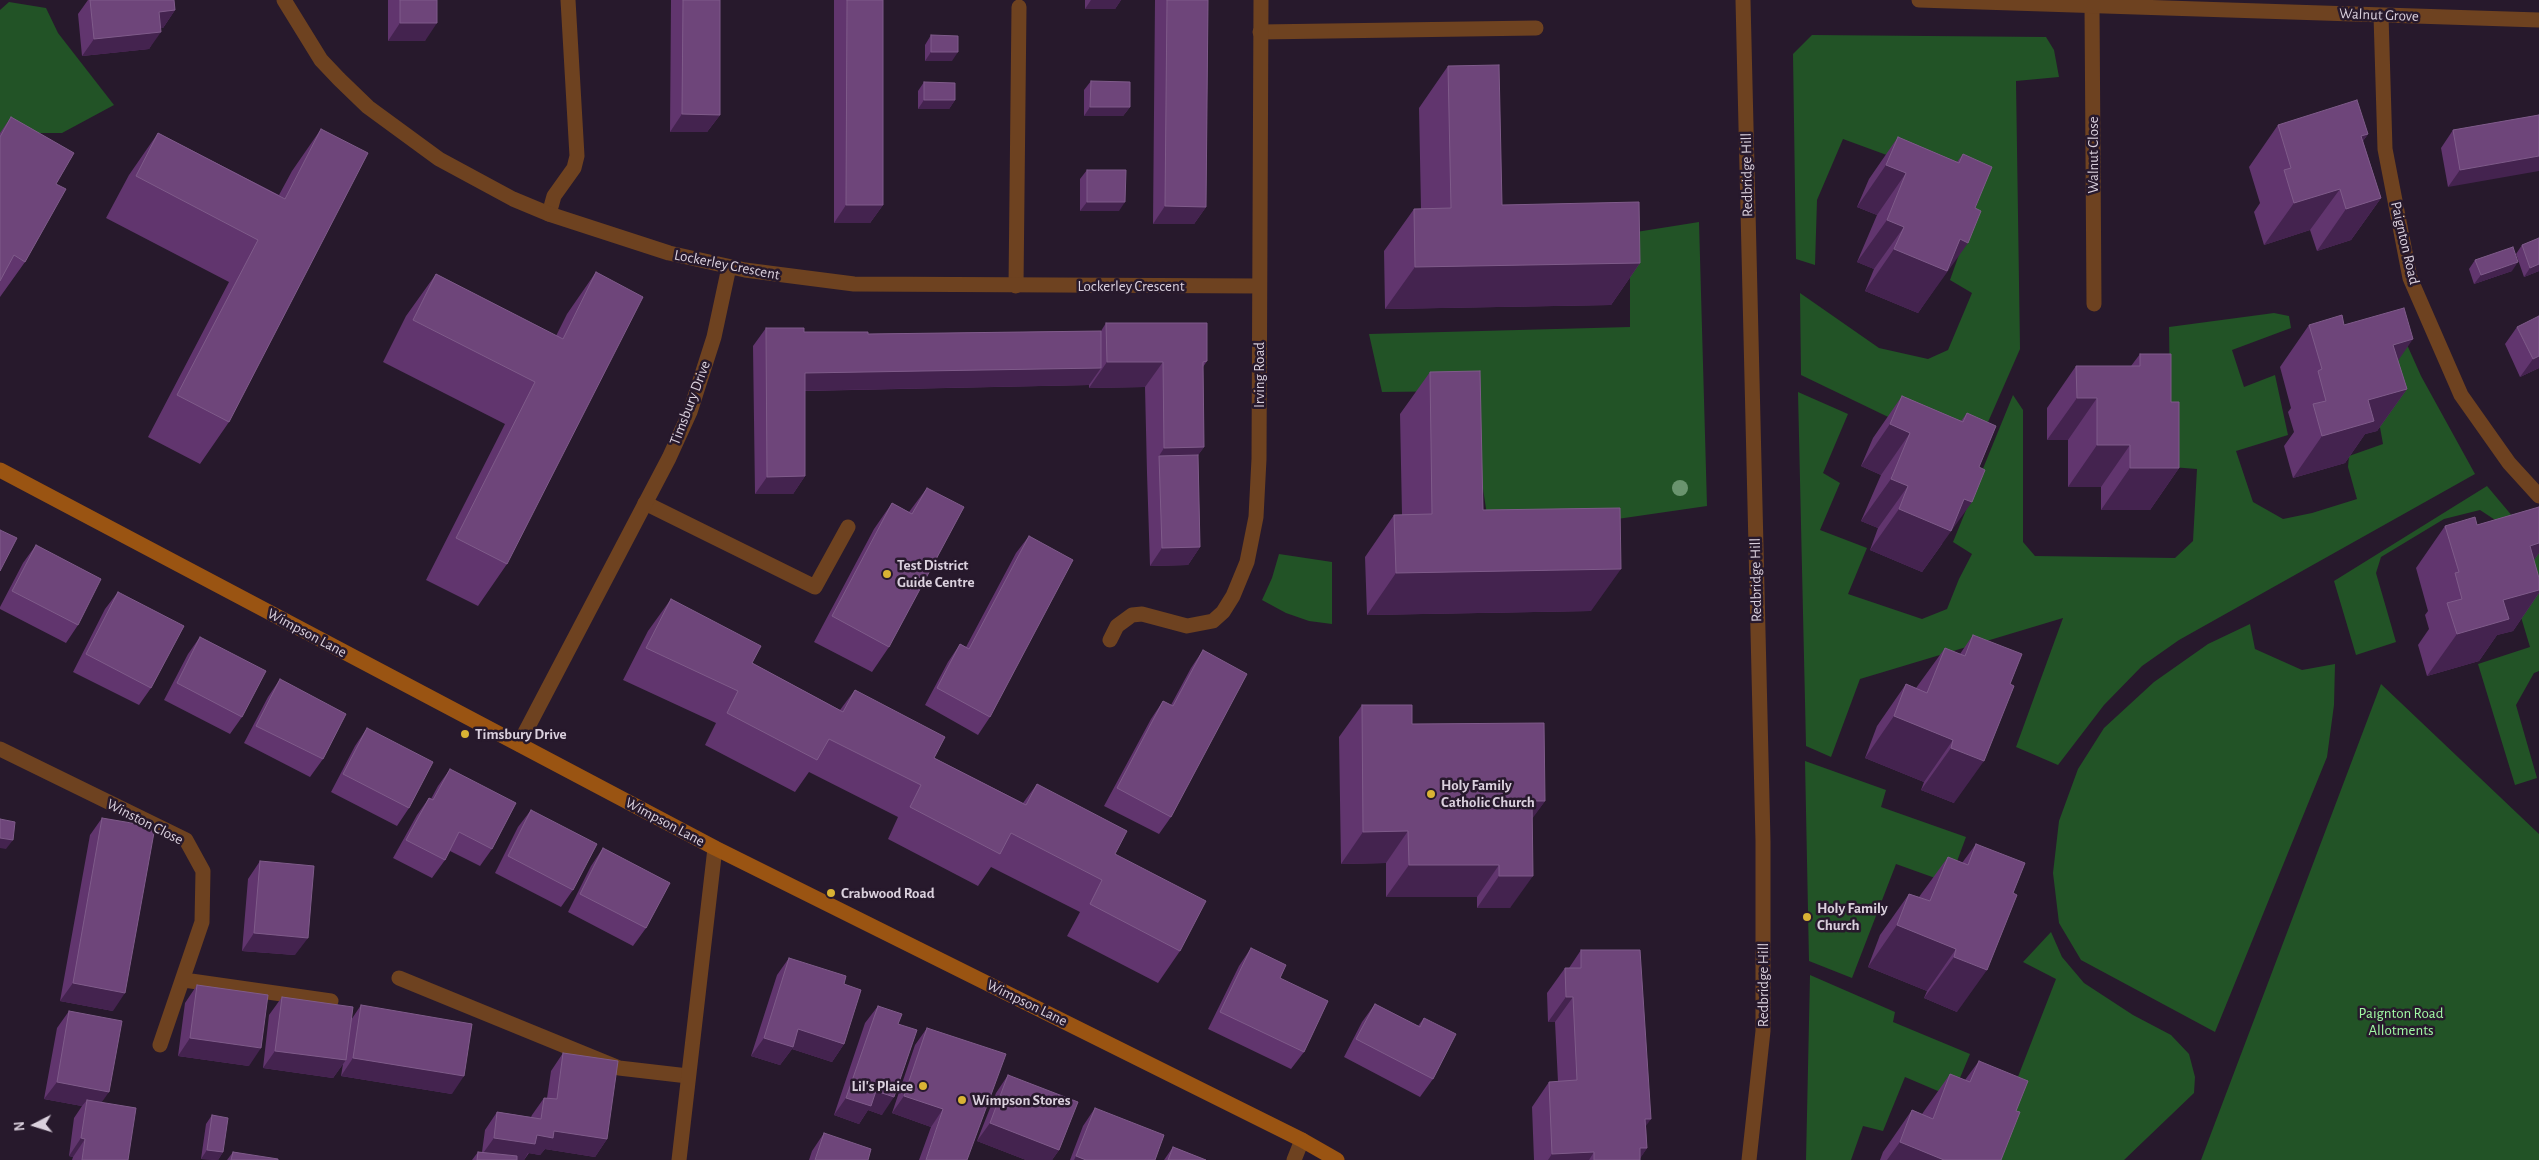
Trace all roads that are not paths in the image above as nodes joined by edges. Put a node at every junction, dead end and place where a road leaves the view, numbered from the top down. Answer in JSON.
{"nodes":[{"id":1,"x":284,"y":0,"type":"edge"},
{"id":2,"x":568,"y":0,"type":"edge"},
{"id":3,"x":1260,"y":0,"type":"edge"},
{"id":4,"x":1743,"y":0,"type":"edge"},
{"id":5,"x":1919,"y":0,"type":"edge"},
{"id":6,"x":2018,"y":2,"type":"edge"},
{"id":7,"x":2092,"y":6,"type":"junction"},
{"id":8,"x":1019,"y":7,"type":"dead end"},
{"id":9,"x":2381,"y":15,"type":"junction"},
{"id":10,"x":2539,"y":20,"type":"edge"},
{"id":11,"x":1536,"y":28,"type":"dead end"},
{"id":12,"x":1260,"y":32,"type":"junction"},
{"id":13,"x":549,"y":214,"type":"junction"},
{"id":14,"x":729,"y":266,"type":"junction"},
{"id":15,"x":1016,"y":286,"type":"junction"},
{"id":16,"x":1259,"y":286,"type":"junction"},
{"id":17,"x":2094,"y":304,"type":"dead end"},
{"id":18,"x":0,"y":470,"type":"edge"},
{"id":19,"x":2539,"y":496,"type":"edge"},
{"id":20,"x":645,"y":503,"type":"junction"},
{"id":21,"x":848,"y":527,"type":"dead end"},
{"id":22,"x":1110,"y":640,"type":"dead end"},
{"id":23,"x":518,"y":744,"type":"junction"},
{"id":24,"x":0,"y":750,"type":"edge"},
{"id":25,"x":715,"y":848,"type":"junction"},
{"id":26,"x":399,"y":978,"type":"dead end"},
{"id":27,"x":184,"y":980,"type":"junction"},
{"id":28,"x":331,"y":1001,"type":"dead end"},
{"id":29,"x":160,"y":1045,"type":"dead end"},
{"id":30,"x":688,"y":1076,"type":"junction"},
{"id":31,"x":1302,"y":1140,"type":"junction"},
{"id":32,"x":678,"y":1160,"type":"edge"},
{"id":33,"x":1294,"y":1160,"type":"edge"},
{"id":34,"x":1337,"y":1160,"type":"edge"},
{"id":35,"x":1749,"y":1160,"type":"edge"}],
"edges":[{"from":1,"to":13,"type":"street","name":"Lockerley Crescent"},
{"from":2,"to":13,"type":"street"},
{"from":3,"to":12,"type":"street","name":"Irving Road"},
{"from":4,"to":35,"type":"street","name":"Redbridge Hill"},
{"from":5,"to":6,"type":"street","name":"Walnut Grove"},
{"from":6,"to":7,"type":"street","name":"Walnut Grove"},
{"from":7,"to":9,"type":"street","name":"Walnut Grove"},
{"from":7,"to":17,"type":"street","name":"Walnut Close"},
{"from":8,"to":15,"type":"street"},
{"from":9,"to":10,"type":"street","name":"Walnut Grove"},
{"from":9,"to":19,"type":"street","name":"Paignton Road"},
{"from":11,"to":12,"type":"street"},
{"from":12,"to":16,"type":"street","name":"Irving Road"},
{"from":13,"to":14,"type":"street","name":"Lockerley Crescent"},
{"from":14,"to":15,"type":"street","name":"Lockerley Crescent"},
{"from":14,"to":20,"type":"street","name":"Timsbury Drive"},
{"from":15,"to":16,"type":"street","name":"Lockerley Crescent"},
{"from":16,"to":22,"type":"street","name":"Irving Road"},
{"from":18,"to":23,"type":"street","name":"Wimpson Lane"},
{"from":20,"to":21,"type":"street"},
{"from":20,"to":23,"type":"street","name":"Timsbury Drive"},
{"from":23,"to":25,"type":"street","name":"Wimpson Lane"},
{"from":24,"to":27,"type":"street","name":"Winston Close"},
{"from":25,"to":30,"type":"street"},
{"from":25,"to":31,"type":"street","name":"Wimpson Lane"},
{"from":26,"to":30,"type":"street"},
{"from":27,"to":28,"type":"street"},
{"from":27,"to":29,"type":"street","name":"Winston Close"},
{"from":30,"to":32,"type":"street"},
{"from":31,"to":33,"type":"street"},
{"from":31,"to":34,"type":"street","name":"Wimpson Lane"}]}
